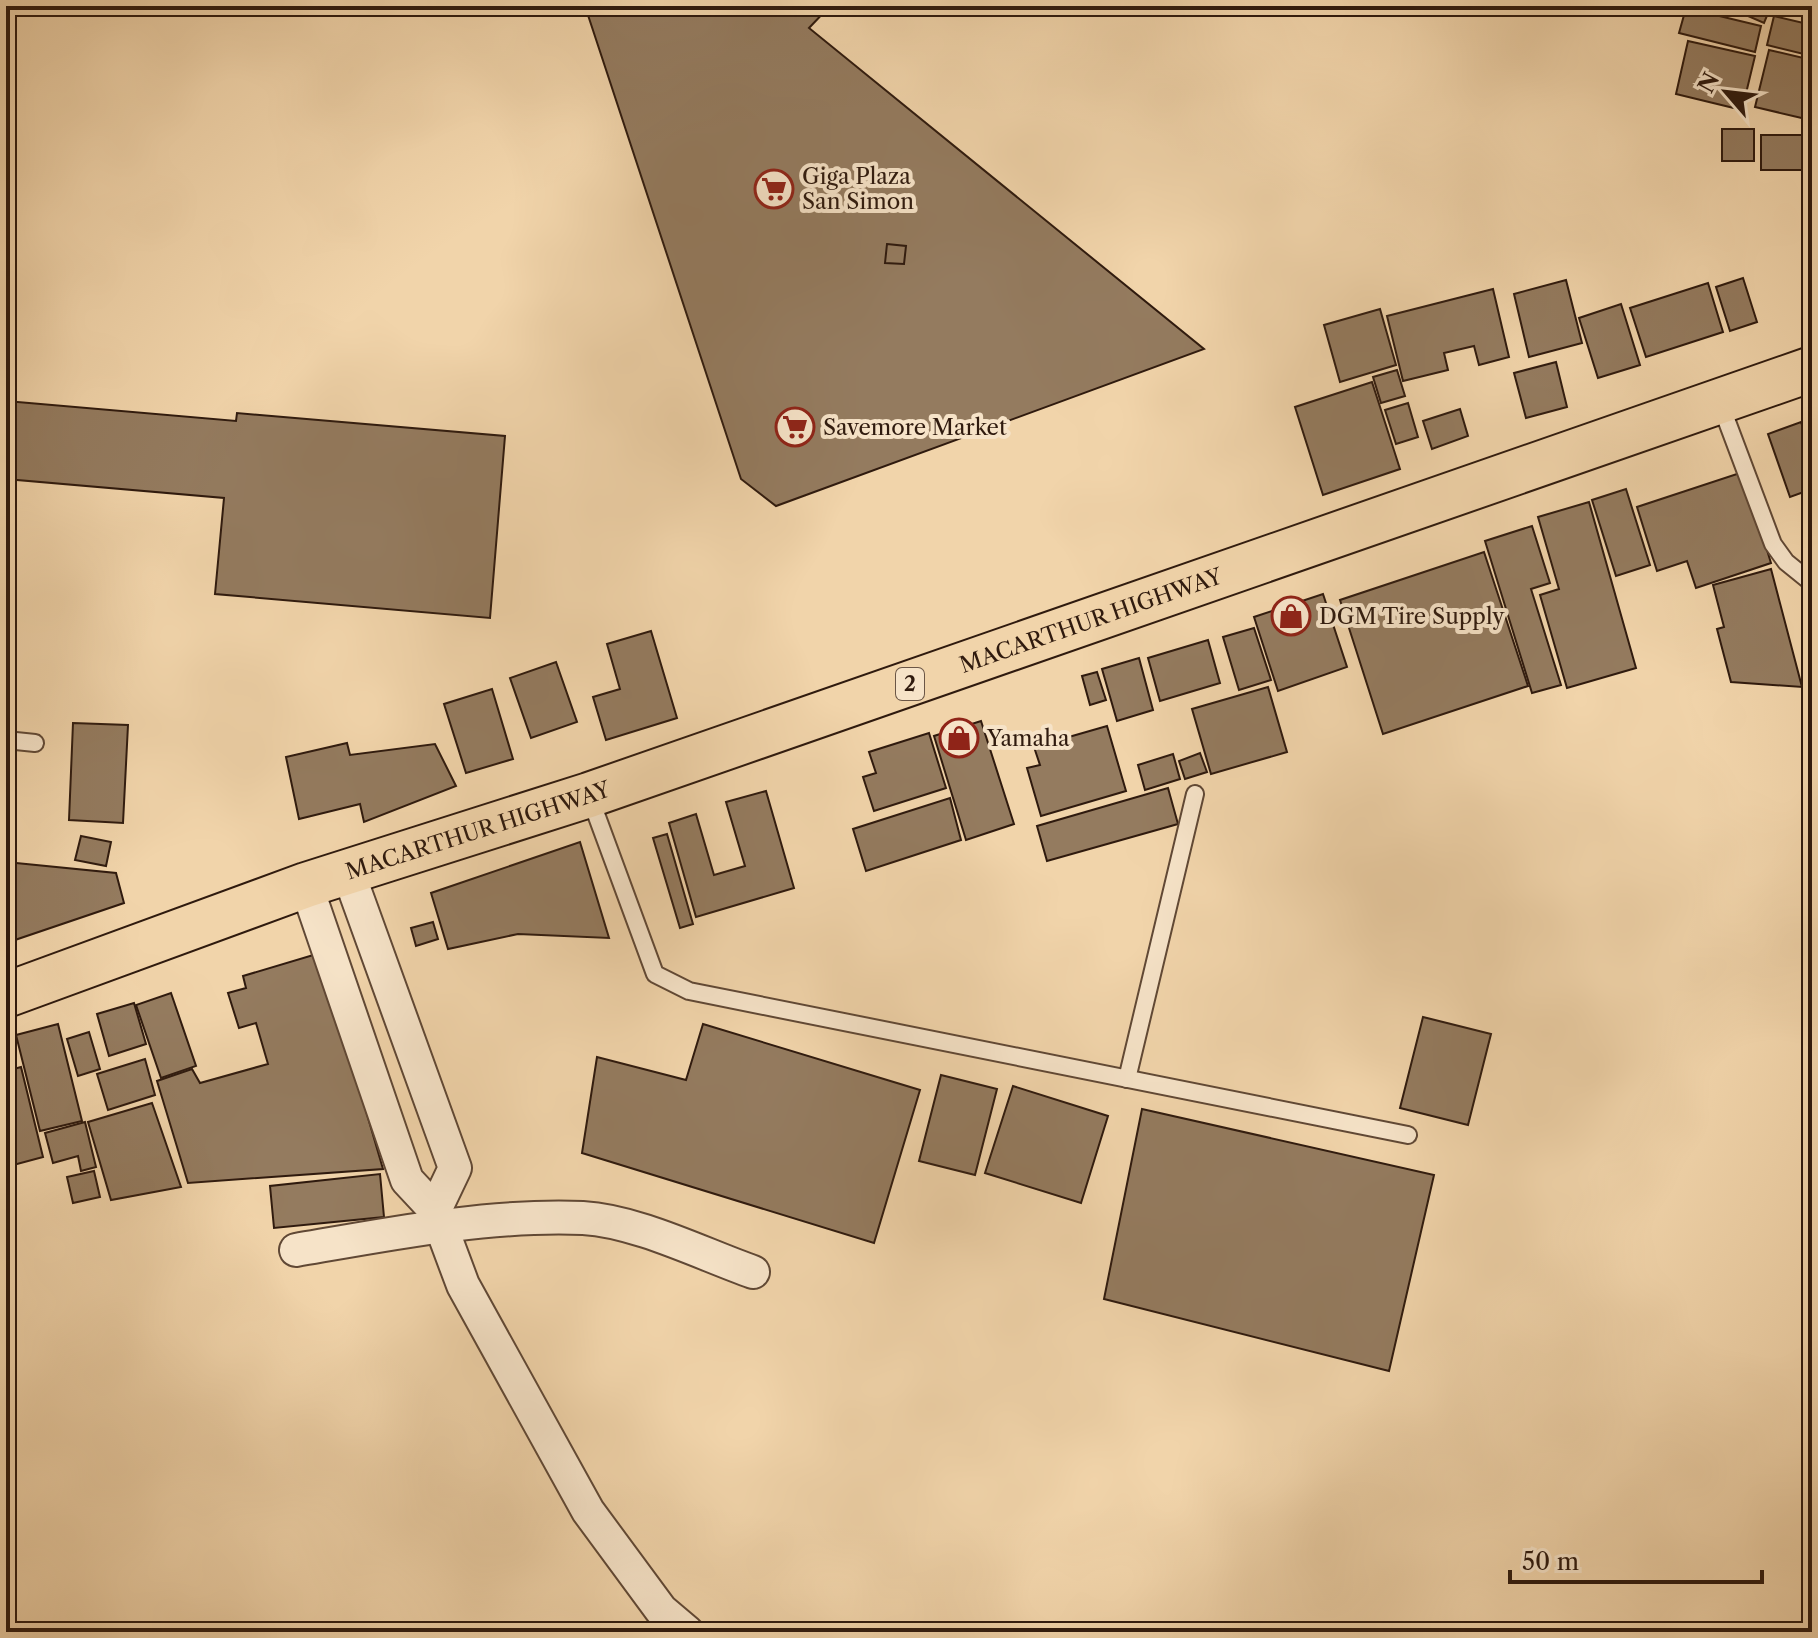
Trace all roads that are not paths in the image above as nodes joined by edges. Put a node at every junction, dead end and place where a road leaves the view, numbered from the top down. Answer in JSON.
{"nodes":[{"id":1,"x":1812,"y":369,"type":"edge"},
{"id":2,"x":1719,"y":401,"type":"junction"},
{"id":3,"x":1812,"y":583,"type":"edge"},
{"id":4,"x":6,"y":740,"type":"edge"},
{"id":5,"x":35,"y":743,"type":"dead end"},
{"id":6,"x":1195,"y":794,"type":"dead end"},
{"id":7,"x":589,"y":795,"type":"junction"},
{"id":8,"x":348,"y":872,"type":"junction"},
{"id":9,"x":306,"y":885,"type":"junction"},
{"id":10,"x":6,"y":995,"type":"edge"},
{"id":11,"x":397,"y":1007,"type":"junction"},
{"id":12,"x":354,"y":1025,"type":"junction"},
{"id":13,"x":1127,"y":1079,"type":"junction"},
{"id":14,"x":424,"y":1084,"type":"junction"},
{"id":15,"x":378,"y":1097,"type":"junction"},
{"id":16,"x":1408,"y":1135,"type":"dead end"},
{"id":17,"x":438,"y":1218,"type":"junction"},
{"id":18,"x":296,"y":1250,"type":"dead end"},
{"id":19,"x":753,"y":1272,"type":"dead end"},
{"id":20,"x":687,"y":1632,"type":"edge"}],
"edges":[{"from":1,"to":2,"type":"highway","name":"MACARTHUR HIGHWAY","number":"2"},
{"from":2,"to":3,"type":"lane"},
{"from":2,"to":7,"type":"highway","name":"MACARTHUR HIGHWAY","number":"2"},
{"from":4,"to":5,"type":"lane"},
{"from":6,"to":13,"type":"lane"},
{"from":7,"to":8,"type":"highway","name":"MACARTHUR HIGHWAY","number":"2"},
{"from":7,"to":13,"type":"lane"},
{"from":8,"to":9,"type":"highway","name":"MACARTHUR HIGHWAY","number":"2"},
{"from":8,"to":11,"type":"street"},
{"from":9,"to":10,"type":"highway","name":"MACARTHUR HIGHWAY","number":"2"},
{"from":9,"to":12,"type":"street"},
{"from":11,"to":12,"type":"street"},
{"from":11,"to":14,"type":"street"},
{"from":12,"to":15,"type":"street"},
{"from":13,"to":16,"type":"lane"},
{"from":14,"to":15,"type":"street"},
{"from":14,"to":17,"type":"street"},
{"from":15,"to":17,"type":"street"},
{"from":17,"to":18,"type":"street"},
{"from":17,"to":19,"type":"street"},
{"from":17,"to":20,"type":"street"}]}
